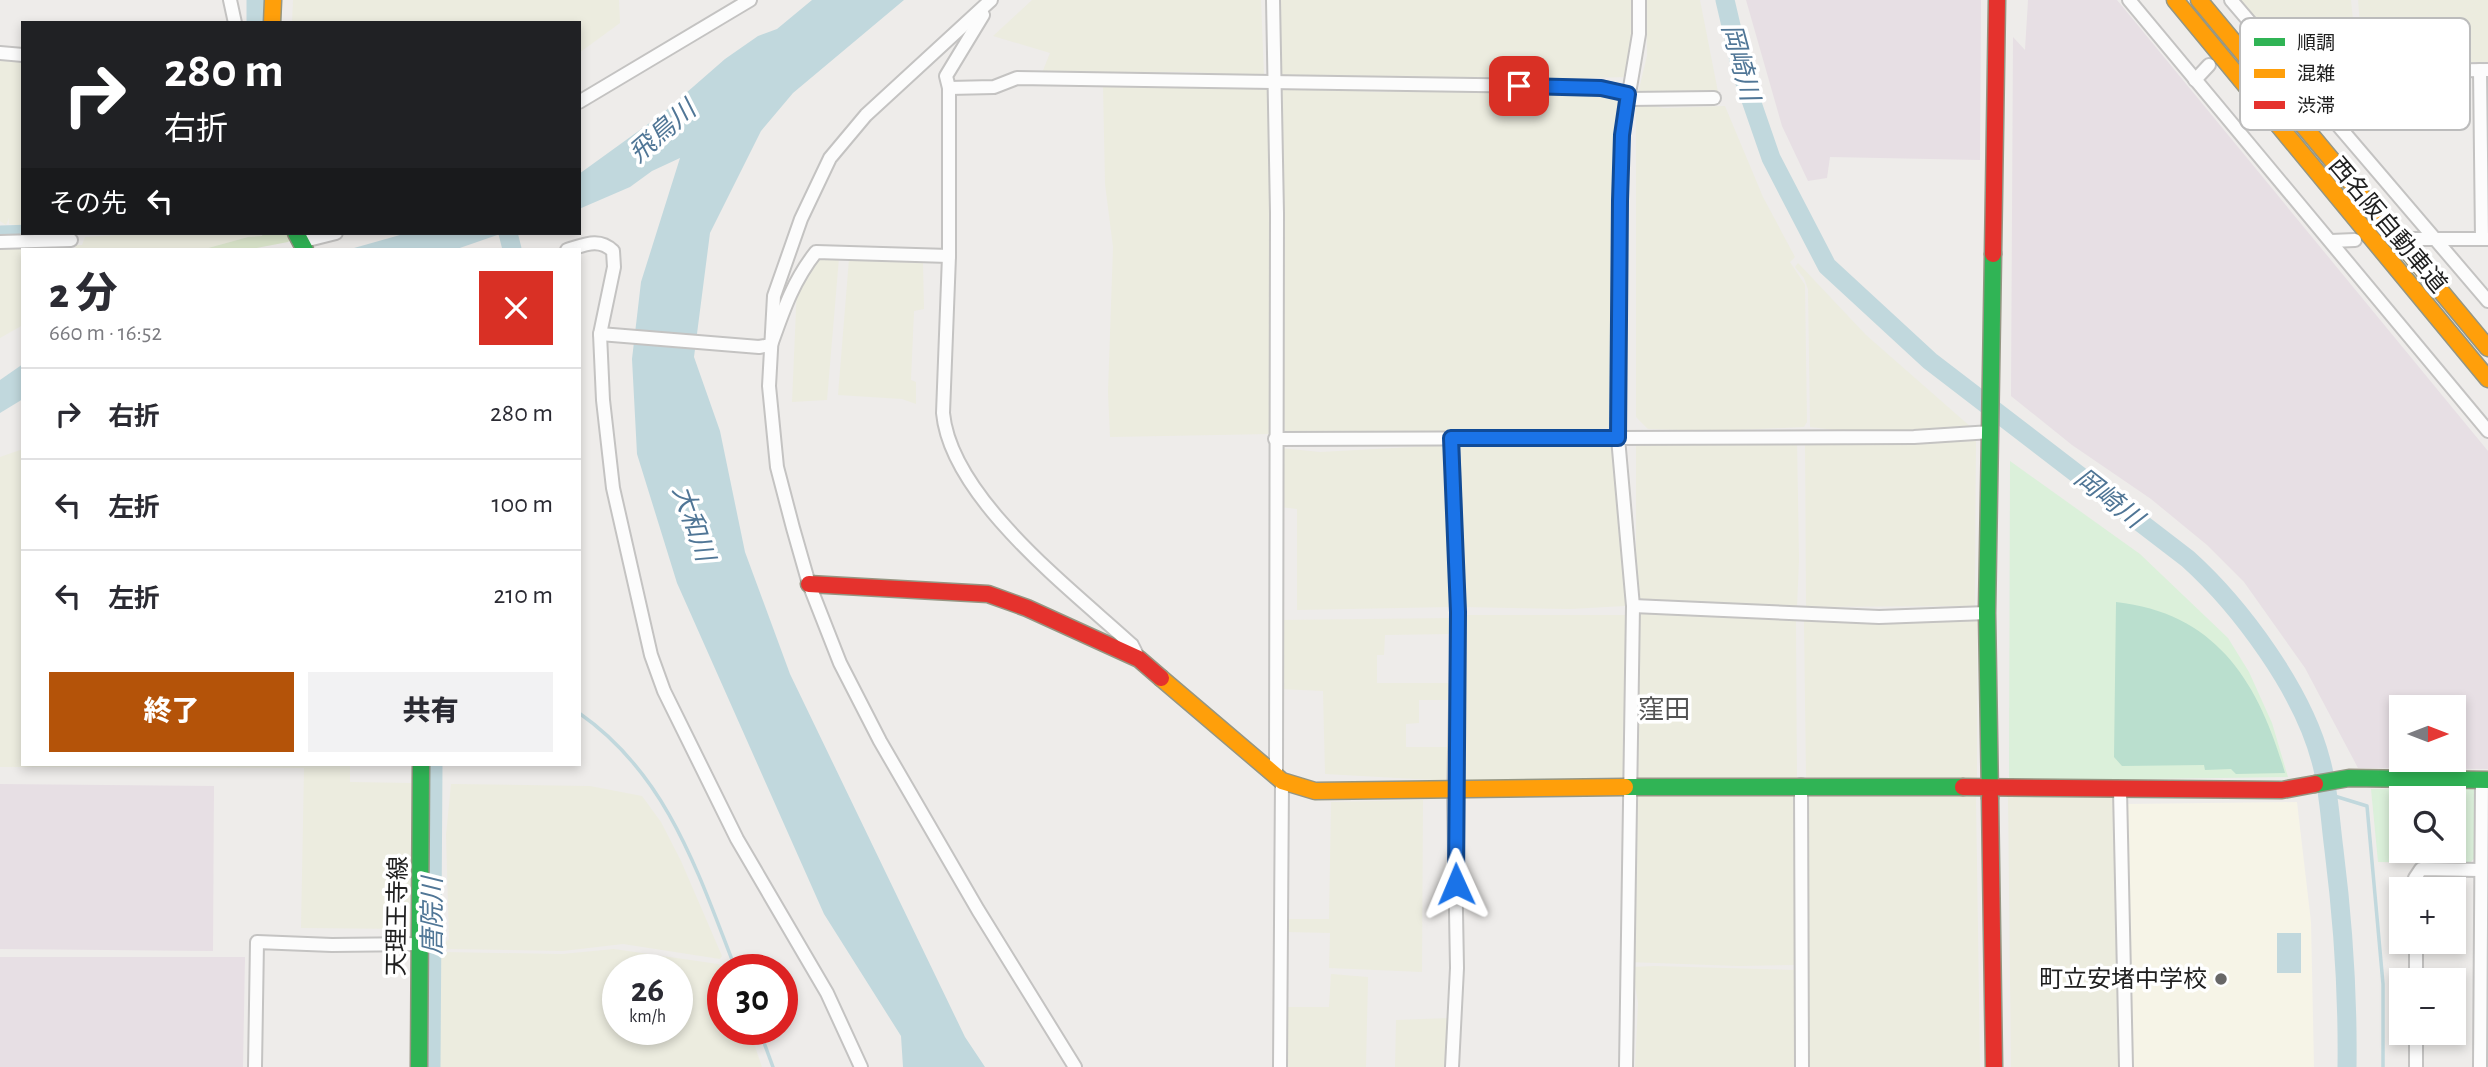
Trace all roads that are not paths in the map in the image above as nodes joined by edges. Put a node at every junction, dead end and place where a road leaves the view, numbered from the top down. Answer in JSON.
{"nodes":[{"id":1,"x":230,"y":0,"type":"edge"},
{"id":2,"x":273,"y":0,"type":"edge"},
{"id":3,"x":750,"y":0,"type":"edge"},
{"id":4,"x":993,"y":0,"type":"edge"},
{"id":5,"x":1273,"y":0,"type":"edge"},
{"id":6,"x":1639,"y":0,"type":"edge"},
{"id":7,"x":1997,"y":0,"type":"edge"},
{"id":8,"x":2129,"y":0,"type":"edge"},
{"id":9,"x":2175,"y":0,"type":"edge"},
{"id":10,"x":2199,"y":0,"type":"edge"},
{"id":11,"x":2231,"y":0,"type":"edge"},
{"id":12,"x":2243,"y":18,"type":"edge"},
{"id":13,"x":235,"y":21,"type":"edge"},
{"id":14,"x":272,"y":21,"type":"edge"},
{"id":15,"x":2240,"y":49,"type":"edge"},
{"id":16,"x":0,"y":53,"type":"edge"},
{"id":17,"x":21,"y":55,"type":"edge"},
{"id":18,"x":2209,"y":65,"type":"dead end"},
{"id":19,"x":2484,"y":70,"type":"edge"},
{"id":20,"x":2240,"y":79,"type":"edge"},
{"id":21,"x":2195,"y":80,"type":"junction"},
{"id":22,"x":1274,"y":81,"type":"junction"},
{"id":23,"x":949,"y":88,"type":"junction"},
{"id":24,"x":1628,"y":96,"type":"junction"},
{"id":25,"x":1714,"y":97,"type":"dead end"},
{"id":26,"x":581,"y":101,"type":"edge"},
{"id":27,"x":2282,"y":130,"type":"edge"},
{"id":28,"x":2307,"y":130,"type":"edge"},
{"id":29,"x":2341,"y":130,"type":"edge"},
{"id":30,"x":328,"y":235,"type":"edge"},
{"id":31,"x":2485,"y":239,"type":"edge"},
{"id":32,"x":71,"y":240,"type":"dead end"},
{"id":33,"x":2355,"y":240,"type":"dead end"},
{"id":34,"x":2414,"y":240,"type":"dead end"},
{"id":35,"x":2332,"y":241,"type":"junction"},
{"id":36,"x":2438,"y":241,"type":"junction"},
{"id":37,"x":0,"y":242,"type":"edge"},
{"id":38,"x":301,"y":242,"type":"edge"},
{"id":39,"x":574,"y":248,"type":"edge"},
{"id":40,"x":949,"y":256,"type":"junction"},
{"id":41,"x":2488,"y":301,"type":"edge"},
{"id":42,"x":600,"y":334,"type":"junction"},
{"id":43,"x":765,"y":346,"type":"junction"},
{"id":44,"x":2488,"y":348,"type":"edge"},
{"id":45,"x":2488,"y":379,"type":"edge"},
{"id":46,"x":2488,"y":431,"type":"edge"},
{"id":47,"x":1991,"y":432,"type":"junction"},
{"id":48,"x":1451,"y":438,"type":"junction"},
{"id":49,"x":1618,"y":438,"type":"junction"},
{"id":50,"x":1275,"y":439,"type":"junction"},
{"id":51,"x":808,"y":584,"type":"junction"},
{"id":52,"x":1633,"y":606,"type":"junction"},
{"id":53,"x":1987,"y":613,"type":"junction"},
{"id":54,"x":1139,"y":659,"type":"junction"},
{"id":55,"x":421,"y":766,"type":"edge"},
{"id":56,"x":1279,"y":778,"type":"junction"},
{"id":57,"x":2485,"y":780,"type":"edge"},
{"id":58,"x":1801,"y":785,"type":"junction"},
{"id":59,"x":1629,"y":786,"type":"junction"},
{"id":60,"x":1456,"y":788,"type":"junction"},
{"id":61,"x":1991,"y":789,"type":"junction"},
{"id":62,"x":2120,"y":790,"type":"junction"},
{"id":63,"x":2485,"y":839,"type":"edge"},
{"id":64,"x":2480,"y":870,"type":"junction"},
{"id":65,"x":2416,"y":877,"type":"edge"},
{"id":66,"x":2484,"y":907,"type":"edge"},
{"id":67,"x":420,"y":944,"type":"junction"},
{"id":68,"x":2484,"y":981,"type":"edge"},
{"id":69,"x":2416,"y":1045,"type":"edge"},
{"id":70,"x":2484,"y":1053,"type":"edge"},
{"id":71,"x":255,"y":1067,"type":"edge"},
{"id":72,"x":419,"y":1067,"type":"edge"},
{"id":73,"x":861,"y":1067,"type":"edge"},
{"id":74,"x":1075,"y":1067,"type":"edge"},
{"id":75,"x":1280,"y":1067,"type":"edge"},
{"id":76,"x":1452,"y":1067,"type":"edge"},
{"id":77,"x":1626,"y":1067,"type":"edge"},
{"id":78,"x":1801,"y":1067,"type":"edge"},
{"id":79,"x":1994,"y":1067,"type":"edge"},
{"id":80,"x":2126,"y":1067,"type":"edge"},
{"id":81,"x":2416,"y":1067,"type":"edge"},
{"id":82,"x":2480,"y":1067,"type":"edge"}],
"edges":[{"from":1,"to":13,"type":"street"},
{"from":2,"to":14,"type":"main road"},
{"from":3,"to":26,"type":"street"},
{"from":4,"to":23,"type":"street"},
{"from":4,"to":43,"type":"street"},
{"from":5,"to":22,"type":"street"},
{"from":6,"to":24,"type":"street"},
{"from":7,"to":47,"type":"main road"},
{"from":8,"to":21,"type":"street"},
{"from":9,"to":20,"type":"main road","name":"西名阪自動車道"},
{"from":10,"to":15,"type":"main road","name":"西名阪自動車道"},
{"from":11,"to":12,"type":"street"},
{"from":16,"to":17,"type":"street"},
{"from":18,"to":21,"type":"street"},
{"from":19,"to":31,"type":"street"},
{"from":21,"to":35,"type":"street"},
{"from":22,"to":23,"type":"street"},
{"from":22,"to":24,"type":"street"},
{"from":22,"to":50,"type":"street"},
{"from":23,"to":40,"type":"street"},
{"from":24,"to":25,"type":"street"},
{"from":24,"to":49,"type":"street"},
{"from":27,"to":45,"type":"main road","name":"西名阪自動車道"},
{"from":28,"to":44,"type":"main road","name":"西名阪自動車道"},
{"from":29,"to":36,"type":"street"},
{"from":30,"to":38,"type":"street"},
{"from":31,"to":36,"type":"street"},
{"from":32,"to":37,"type":"street"},
{"from":33,"to":35,"type":"street"},
{"from":34,"to":36,"type":"street"},
{"from":35,"to":46,"type":"street"},
{"from":36,"to":41,"type":"street"},
{"from":39,"to":42,"type":"street"},
{"from":40,"to":43,"type":"street"},
{"from":40,"to":54,"type":"street"},
{"from":42,"to":43,"type":"street"},
{"from":42,"to":73,"type":"street"},
{"from":43,"to":51,"type":"street"},
{"from":47,"to":49,"type":"street"},
{"from":47,"to":53,"type":"main road"},
{"from":48,"to":49,"type":"street"},
{"from":48,"to":50,"type":"street"},
{"from":48,"to":60,"type":"street"},
{"from":49,"to":52,"type":"street"},
{"from":50,"to":56,"type":"street"},
{"from":51,"to":54,"type":"main road"},
{"from":51,"to":74,"type":"street"},
{"from":52,"to":53,"type":"street"},
{"from":52,"to":59,"type":"street"},
{"from":53,"to":61,"type":"main road"},
{"from":54,"to":56,"type":"main road"},
{"from":55,"to":67,"type":"main road","name":"天理王寺線"},
{"from":56,"to":60,"type":"main road"},
{"from":56,"to":75,"type":"street"},
{"from":57,"to":62,"type":"main road"},
{"from":57,"to":63,"type":"street"},
{"from":58,"to":59,"type":"main road"},
{"from":58,"to":61,"type":"main road"},
{"from":58,"to":78,"type":"street"},
{"from":59,"to":60,"type":"main road"},
{"from":59,"to":77,"type":"street"},
{"from":60,"to":76,"type":"street"},
{"from":61,"to":62,"type":"main road"},
{"from":61,"to":79,"type":"main road"},
{"from":62,"to":80,"type":"street"},
{"from":63,"to":64,"type":"street"},
{"from":64,"to":65,"type":"street"},
{"from":64,"to":66,"type":"street"},
{"from":66,"to":68,"type":"street"},
{"from":67,"to":71,"type":"street"},
{"from":67,"to":72,"type":"main road","name":"天理王寺線"},
{"from":68,"to":70,"type":"street"},
{"from":69,"to":81,"type":"street"},
{"from":70,"to":82,"type":"street"}]}
